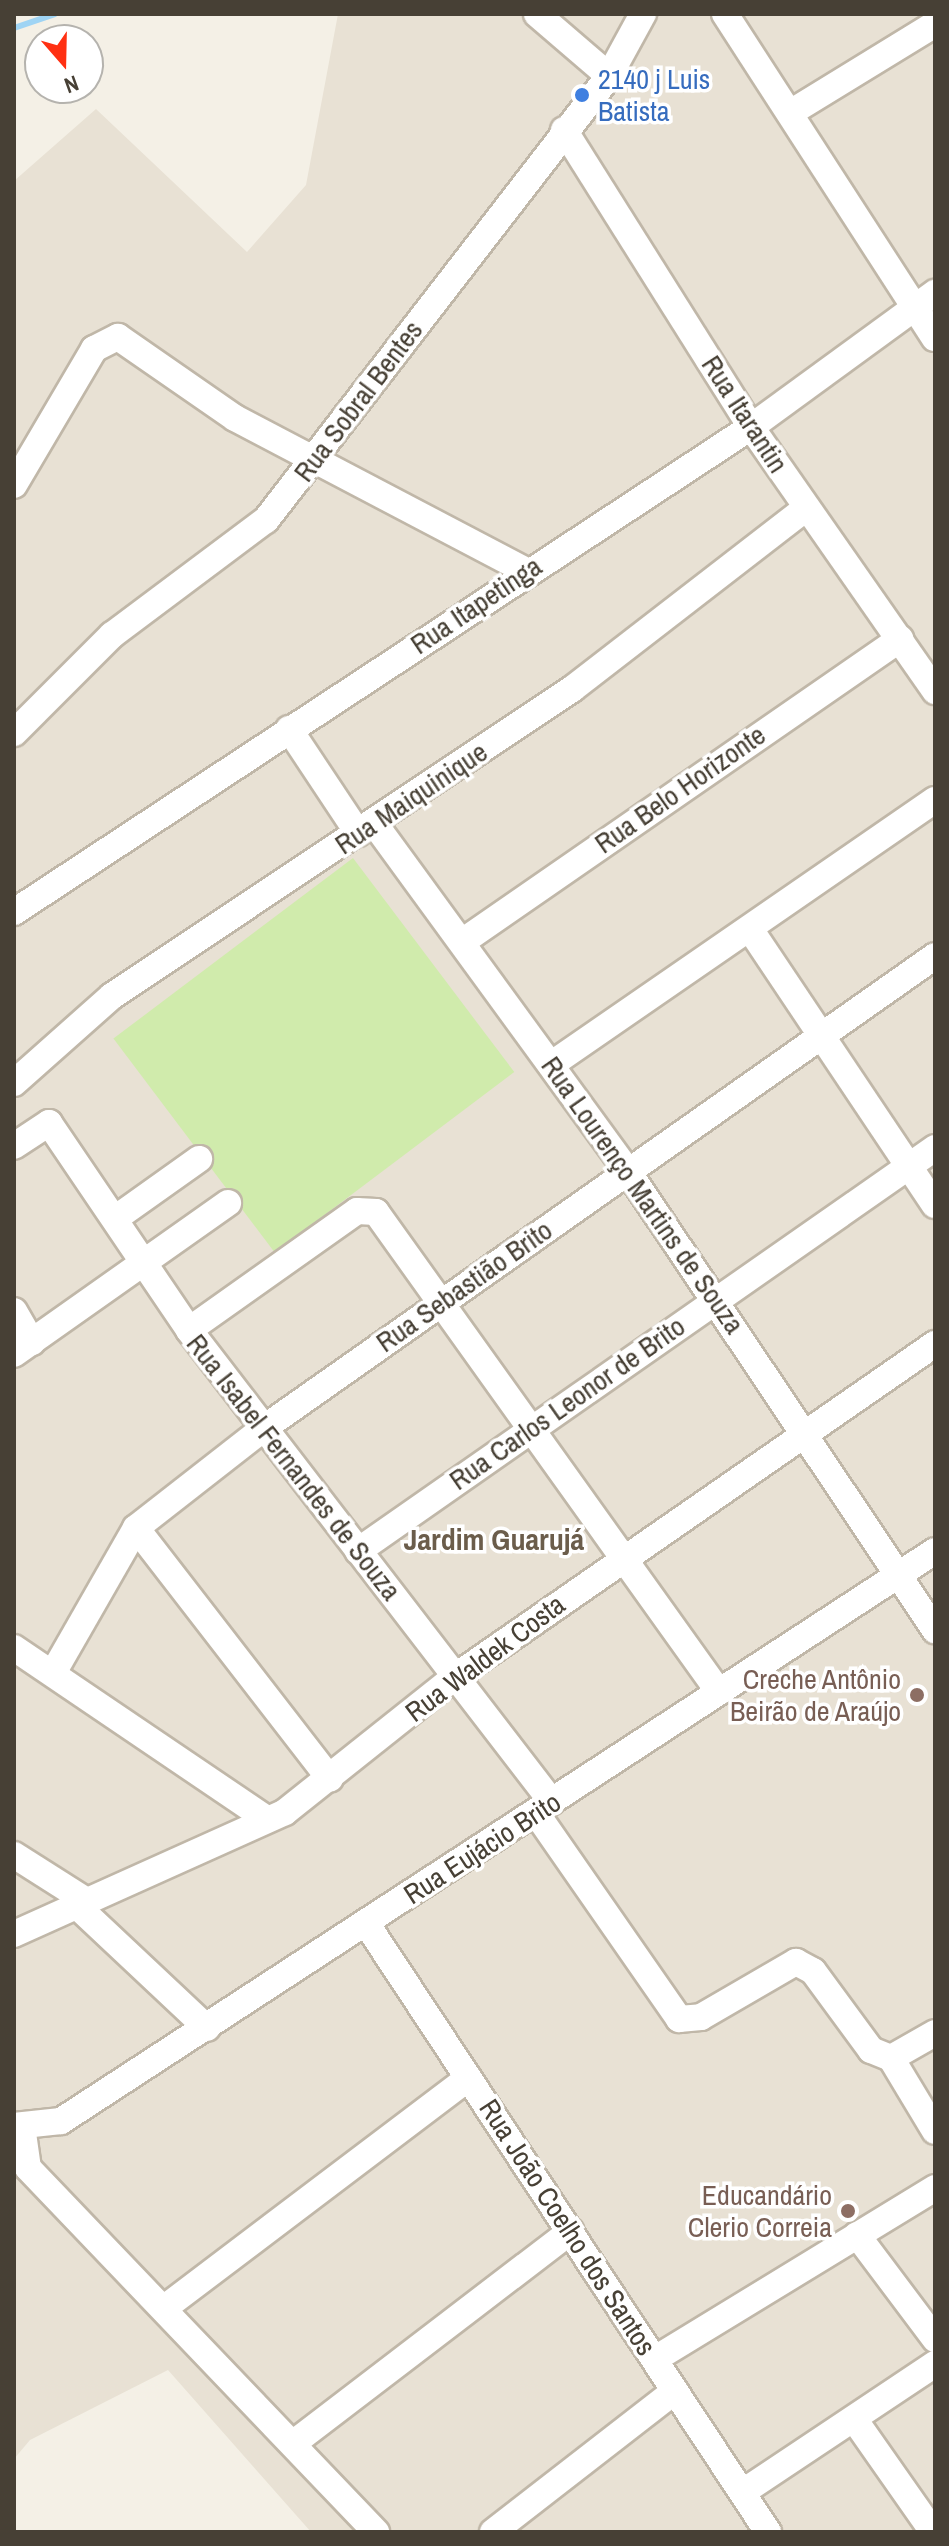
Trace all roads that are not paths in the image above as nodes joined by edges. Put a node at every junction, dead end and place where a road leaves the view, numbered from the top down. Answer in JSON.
{"nodes":[{"id":1,"x":537,"y":14,"type":"edge"},
{"id":2,"x":643,"y":14,"type":"edge"},
{"id":3,"x":725,"y":14,"type":"edge"},
{"id":4,"x":932,"y":23,"type":"edge"},
{"id":5,"x":609,"y":76,"type":"junction"},
{"id":6,"x":790,"y":113,"type":"junction"},
{"id":7,"x":564,"y":130,"type":"junction"},
{"id":8,"x":925,"y":301,"type":"edge"},
{"id":9,"x":935,"y":338,"type":"edge"},
{"id":10,"x":751,"y":427,"type":"junction"},
{"id":11,"x":314,"y":457,"type":"junction"},
{"id":12,"x":14,"y":485,"type":"edge"},
{"id":13,"x":806,"y":508,"type":"junction"},
{"id":14,"x":527,"y":571,"type":"junction"},
{"id":15,"x":900,"y":639,"type":"junction"},
{"id":16,"x":935,"y":691,"type":"edge"},
{"id":17,"x":289,"y":729,"type":"junction"},
{"id":18,"x":14,"y":733,"type":"edge"},
{"id":19,"x":935,"y":800,"type":"edge"},
{"id":20,"x":366,"y":828,"type":"junction"},
{"id":21,"x":14,"y":912,"type":"edge"},
{"id":22,"x":750,"y":929,"type":"junction"},
{"id":23,"x":462,"y":942,"type":"junction"},
{"id":24,"x":935,"y":956,"type":"edge"},
{"id":25,"x":822,"y":1036,"type":"junction"},
{"id":26,"x":552,"y":1064,"type":"junction"},
{"id":27,"x":14,"y":1083,"type":"edge"},
{"id":28,"x":14,"y":1146,"type":"edge"},
{"id":29,"x":935,"y":1148,"type":"edge"},
{"id":30,"x":199,"y":1159,"type":"dead end"},
{"id":31,"x":910,"y":1166,"type":"junction"},
{"id":32,"x":627,"y":1170,"type":"junction"},
{"id":33,"x":228,"y":1203,"type":"dead end"},
{"id":34,"x":935,"y":1205,"type":"edge"},
{"id":35,"x":116,"y":1218,"type":"junction"},
{"id":36,"x":141,"y":1265,"type":"junction"},
{"id":37,"x":716,"y":1300,"type":"junction"},
{"id":38,"x":442,"y":1302,"type":"junction"},
{"id":39,"x":14,"y":1311,"type":"edge"},
{"id":40,"x":189,"y":1330,"type":"junction"},
{"id":41,"x":935,"y":1344,"type":"edge"},
{"id":42,"x":23,"y":1348,"type":"edge"},
{"id":43,"x":528,"y":1427,"type":"junction"},
{"id":44,"x":264,"y":1428,"type":"junction"},
{"id":45,"x":807,"y":1430,"type":"junction"},
{"id":46,"x":136,"y":1528,"type":"junction"},
{"id":47,"x":358,"y":1551,"type":"junction"},
{"id":48,"x":935,"y":1551,"type":"edge"},
{"id":49,"x":618,"y":1560,"type":"junction"},
{"id":50,"x":901,"y":1574,"type":"junction"},
{"id":51,"x":935,"y":1630,"type":"edge"},
{"id":52,"x":14,"y":1648,"type":"edge"},
{"id":53,"x":53,"y":1673,"type":"junction"},
{"id":54,"x":456,"y":1676,"type":"junction"},
{"id":55,"x":719,"y":1692,"type":"junction"},
{"id":56,"x":330,"y":1779,"type":"junction"},
{"id":57,"x":544,"y":1808,"type":"junction"},
{"id":58,"x":267,"y":1819,"type":"junction"},
{"id":59,"x":14,"y":1855,"type":"edge"},
{"id":60,"x":80,"y":1902,"type":"junction"},
{"id":61,"x":366,"y":1923,"type":"junction"},
{"id":62,"x":14,"y":1934,"type":"edge"},
{"id":63,"x":207,"y":2028,"type":"junction"},
{"id":64,"x":935,"y":2033,"type":"edge"},
{"id":65,"x":891,"y":2058,"type":"junction"},
{"id":66,"x":469,"y":2078,"type":"junction"},
{"id":67,"x":18,"y":2126,"type":"edge"},
{"id":68,"x":935,"y":2131,"type":"edge"},
{"id":69,"x":935,"y":2188,"type":"edge"},
{"id":70,"x":571,"y":2231,"type":"junction"},
{"id":71,"x":857,"y":2235,"type":"junction"},
{"id":72,"x":167,"y":2306,"type":"junction"},
{"id":73,"x":935,"y":2339,"type":"edge"},
{"id":74,"x":655,"y":2359,"type":"junction"},
{"id":75,"x":935,"y":2364,"type":"edge"},
{"id":76,"x":675,"y":2391,"type":"junction"},
{"id":77,"x":854,"y":2419,"type":"junction"},
{"id":78,"x":295,"y":2442,"type":"junction"},
{"id":79,"x":743,"y":2492,"type":"junction"},
{"id":80,"x":376,"y":2532,"type":"edge"},
{"id":81,"x":493,"y":2532,"type":"edge"},
{"id":82,"x":768,"y":2532,"type":"edge"},
{"id":83,"x":933,"y":2532,"type":"edge"}],
"edges":[{"from":1,"to":5,"type":"street"},
{"from":2,"to":5,"type":"street","name":"Rua Sobral Bentes"},
{"from":3,"to":6,"type":"street"},
{"from":4,"to":6,"type":"street"},
{"from":5,"to":7,"type":"street","name":"Rua Sobral Bentes"},
{"from":6,"to":8,"type":"street"},
{"from":7,"to":10,"type":"street","name":"Rua Itarantin"},
{"from":7,"to":11,"type":"street","name":"Rua Sobral Bentes"},
{"from":8,"to":9,"type":"street"},
{"from":8,"to":10,"type":"street","name":"Rua Itapetinga"},
{"from":10,"to":13,"type":"street","name":"Rua Itarantin"},
{"from":10,"to":14,"type":"street","name":"Rua Itapetinga"},
{"from":11,"to":12,"type":"street"},
{"from":11,"to":14,"type":"street"},
{"from":11,"to":18,"type":"street","name":"Rua Sobral Bentes"},
{"from":13,"to":15,"type":"street","name":"Rua Itarantin"},
{"from":13,"to":20,"type":"street","name":"Rua Maiquinique"},
{"from":14,"to":17,"type":"street","name":"Rua Itapetinga"},
{"from":15,"to":16,"type":"street","name":"Rua Itarantin"},
{"from":15,"to":23,"type":"street","name":"Rua Belo Horizonte"},
{"from":17,"to":20,"type":"street","name":"Rua Lourenço Martins de Souza"},
{"from":17,"to":21,"type":"street","name":"Rua Itapetinga"},
{"from":19,"to":22,"type":"street"},
{"from":20,"to":23,"type":"street","name":"Rua Lourenço Martins de Souza"},
{"from":20,"to":27,"type":"street","name":"Rua Maiquinique"},
{"from":22,"to":25,"type":"street"},
{"from":22,"to":26,"type":"street"},
{"from":23,"to":26,"type":"street","name":"Rua Lourenço Martins de Souza"},
{"from":24,"to":25,"type":"street","name":"Rua Sebastião Brito"},
{"from":25,"to":31,"type":"street"},
{"from":25,"to":32,"type":"street","name":"Rua Sebastião Brito"},
{"from":26,"to":32,"type":"street","name":"Rua Lourenço Martins de Souza"},
{"from":28,"to":35,"type":"street","name":"Rua Isabel Fernandes de Souza"},
{"from":29,"to":31,"type":"street","name":"Rua Carlos Leonor de Brito"},
{"from":30,"to":35,"type":"street"},
{"from":31,"to":34,"type":"street"},
{"from":31,"to":37,"type":"street","name":"Rua Carlos Leonor de Brito"},
{"from":32,"to":37,"type":"street","name":"Rua Lourenço Martins de Souza"},
{"from":32,"to":38,"type":"street","name":"Rua Sebastião Brito"},
{"from":33,"to":36,"type":"street"},
{"from":35,"to":36,"type":"street","name":"Rua Isabel Fernandes de Souza"},
{"from":36,"to":40,"type":"street","name":"Rua Isabel Fernandes de Souza"},
{"from":36,"to":42,"type":"street"},
{"from":37,"to":43,"type":"street","name":"Rua Carlos Leonor de Brito"},
{"from":37,"to":45,"type":"street","name":"Rua Lourenço Martins de Souza"},
{"from":38,"to":40,"type":"street"},
{"from":38,"to":43,"type":"street"},
{"from":38,"to":44,"type":"street","name":"Rua Sebastião Brito"},
{"from":39,"to":42,"type":"street"},
{"from":40,"to":44,"type":"street","name":"Rua Isabel Fernandes de Souza"},
{"from":41,"to":45,"type":"street","name":"Rua Waldek Costa"},
{"from":43,"to":47,"type":"street","name":"Rua Carlos Leonor de Brito"},
{"from":43,"to":49,"type":"street"},
{"from":44,"to":46,"type":"street","name":"Rua Sebastião Brito"},
{"from":44,"to":47,"type":"street","name":"Rua Isabel Fernandes de Souza"},
{"from":45,"to":49,"type":"street","name":"Rua Waldek Costa"},
{"from":45,"to":50,"type":"street","name":"Rua Lourenço Martins de Souza"},
{"from":46,"to":53,"type":"street","name":"Rua Sebastião Brito"},
{"from":46,"to":56,"type":"street"},
{"from":47,"to":54,"type":"street","name":"Rua Isabel Fernandes de Souza"},
{"from":48,"to":50,"type":"street","name":"Rua Eujácio Brito"},
{"from":49,"to":54,"type":"street","name":"Rua Waldek Costa"},
{"from":49,"to":55,"type":"street"},
{"from":50,"to":51,"type":"street","name":"Rua Lourenço Martins de Souza"},
{"from":50,"to":55,"type":"street","name":"Rua Eujácio Brito"},
{"from":52,"to":53,"type":"street"},
{"from":53,"to":58,"type":"street"},
{"from":54,"to":56,"type":"street","name":"Rua Waldek Costa"},
{"from":54,"to":57,"type":"street","name":"Rua Isabel Fernandes de Souza"},
{"from":55,"to":57,"type":"street","name":"Rua Eujácio Brito"},
{"from":56,"to":58,"type":"street","name":"Rua Waldek Costa"},
{"from":57,"to":61,"type":"street","name":"Rua Eujácio Brito"},
{"from":57,"to":65,"type":"street","name":"Rua Isabel Fernandes de Souza"},
{"from":58,"to":60,"type":"street","name":"Rua Waldek Costa"},
{"from":59,"to":60,"type":"street"},
{"from":60,"to":62,"type":"street","name":"Rua Waldek Costa"},
{"from":60,"to":63,"type":"street"},
{"from":61,"to":63,"type":"street","name":"Rua Eujácio Brito"},
{"from":61,"to":66,"type":"street","name":"Rua João Coelho dos Santos"},
{"from":63,"to":67,"type":"street","name":"Rua Eujácio Brito"},
{"from":64,"to":65,"type":"street"},
{"from":65,"to":68,"type":"street"},
{"from":66,"to":70,"type":"street","name":"Rua João Coelho dos Santos"},
{"from":66,"to":72,"type":"street"},
{"from":67,"to":72,"type":"street"},
{"from":69,"to":71,"type":"street"},
{"from":70,"to":74,"type":"street","name":"Rua João Coelho dos Santos"},
{"from":70,"to":78,"type":"street"},
{"from":71,"to":73,"type":"street"},
{"from":71,"to":74,"type":"street"},
{"from":72,"to":78,"type":"street"},
{"from":74,"to":76,"type":"street","name":"Rua João Coelho dos Santos"},
{"from":75,"to":77,"type":"street"},
{"from":76,"to":79,"type":"street","name":"Rua João Coelho dos Santos"},
{"from":76,"to":81,"type":"street"},
{"from":77,"to":79,"type":"street"},
{"from":77,"to":83,"type":"street"},
{"from":78,"to":80,"type":"street"},
{"from":79,"to":82,"type":"street","name":"Rua João Coelho dos Santos"}]}
